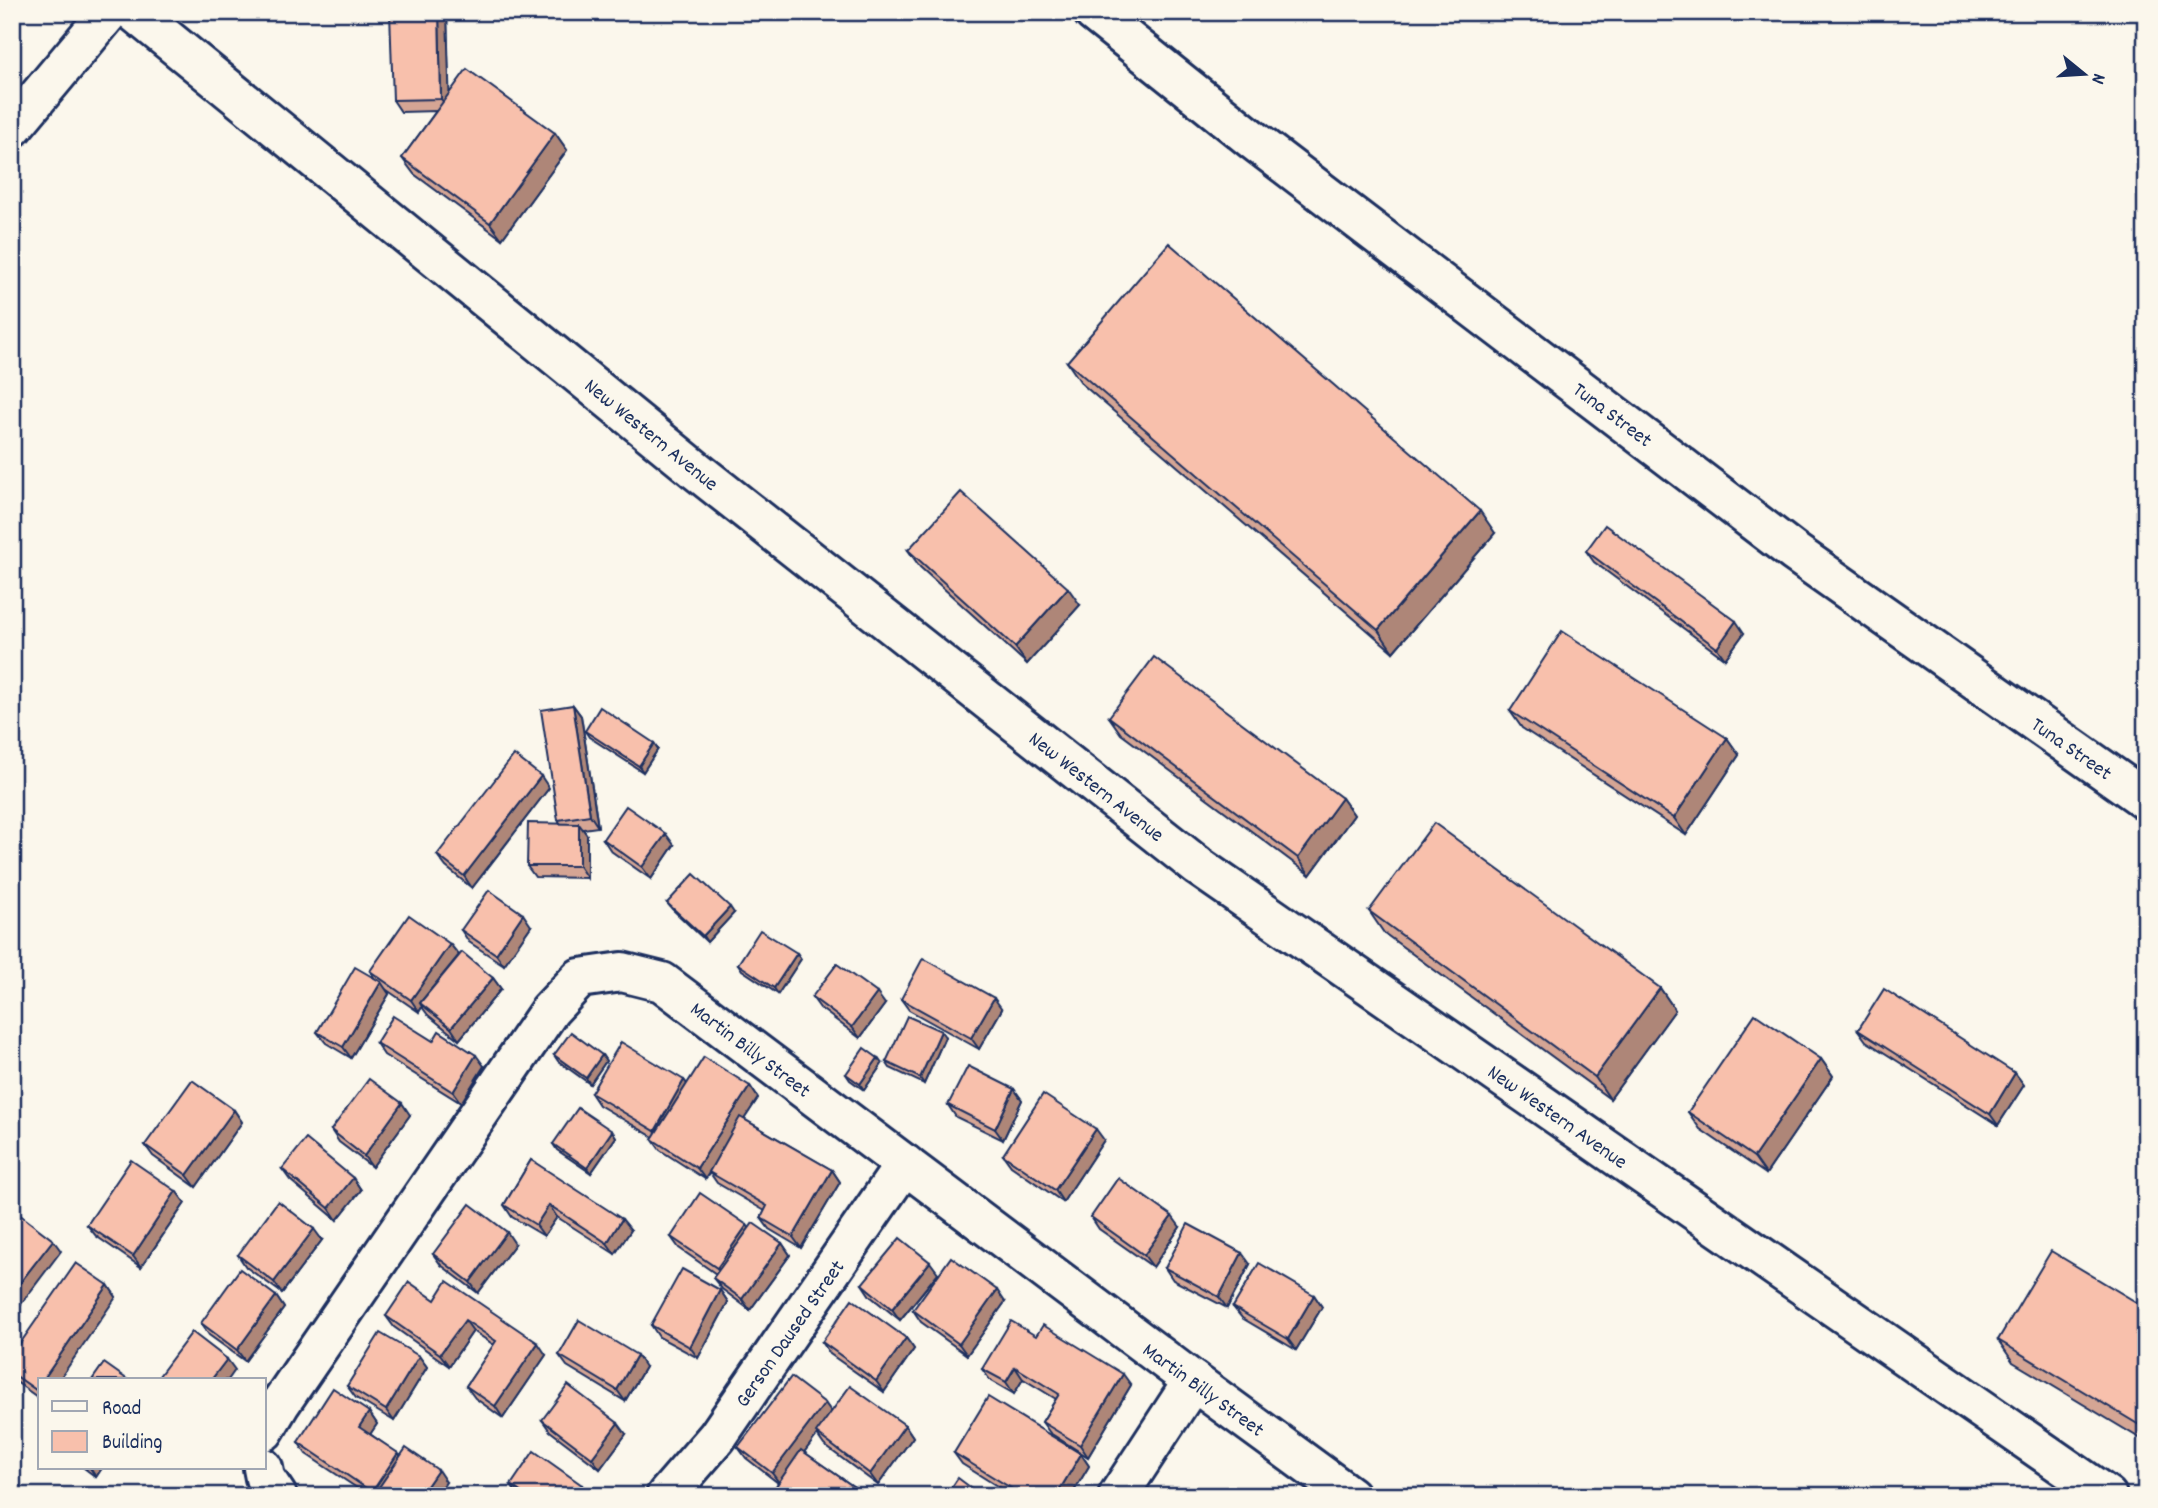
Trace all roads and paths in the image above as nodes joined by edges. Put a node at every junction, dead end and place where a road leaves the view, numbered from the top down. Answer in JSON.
{"nodes":[{"id":1,"x":109,"y":12,"type":"edge"},
{"id":2,"x":134,"y":12,"type":"edge"},
{"id":3,"x":1093,"y":12,"type":"edge"},
{"id":4,"x":12,"y":128,"type":"edge"},
{"id":5,"x":2146,"y":800,"type":"edge"},
{"id":6,"x":905,"y":1164,"type":"junction"},
{"id":7,"x":1193,"y":1381,"type":"junction"},
{"id":8,"x":266,"y":1428,"type":"edge"},
{"id":9,"x":263,"y":1470,"type":"edge"},
{"id":10,"x":276,"y":1496,"type":"edge"},
{"id":11,"x":666,"y":1496,"type":"edge"},
{"id":12,"x":1118,"y":1496,"type":"edge"},
{"id":13,"x":1350,"y":1496,"type":"edge"},
{"id":14,"x":2107,"y":1496,"type":"edge"}],
"edges":[{"from":1,"to":4,"type":"street"},
{"from":2,"to":14,"type":"street","name":"New Western Avenue"},
{"from":3,"to":5,"type":"street","name":"Tuna Street"},
{"from":6,"to":7,"type":"street","name":"Martin Billy Street"},
{"from":6,"to":8,"type":"street","name":"Martin Billy Street"},
{"from":6,"to":11,"type":"street","name":"Gerson Daused Street"},
{"from":7,"to":12,"type":"street"},
{"from":7,"to":13,"type":"street","name":"Martin Billy Street"},
{"from":9,"to":10,"type":"street"}]}
